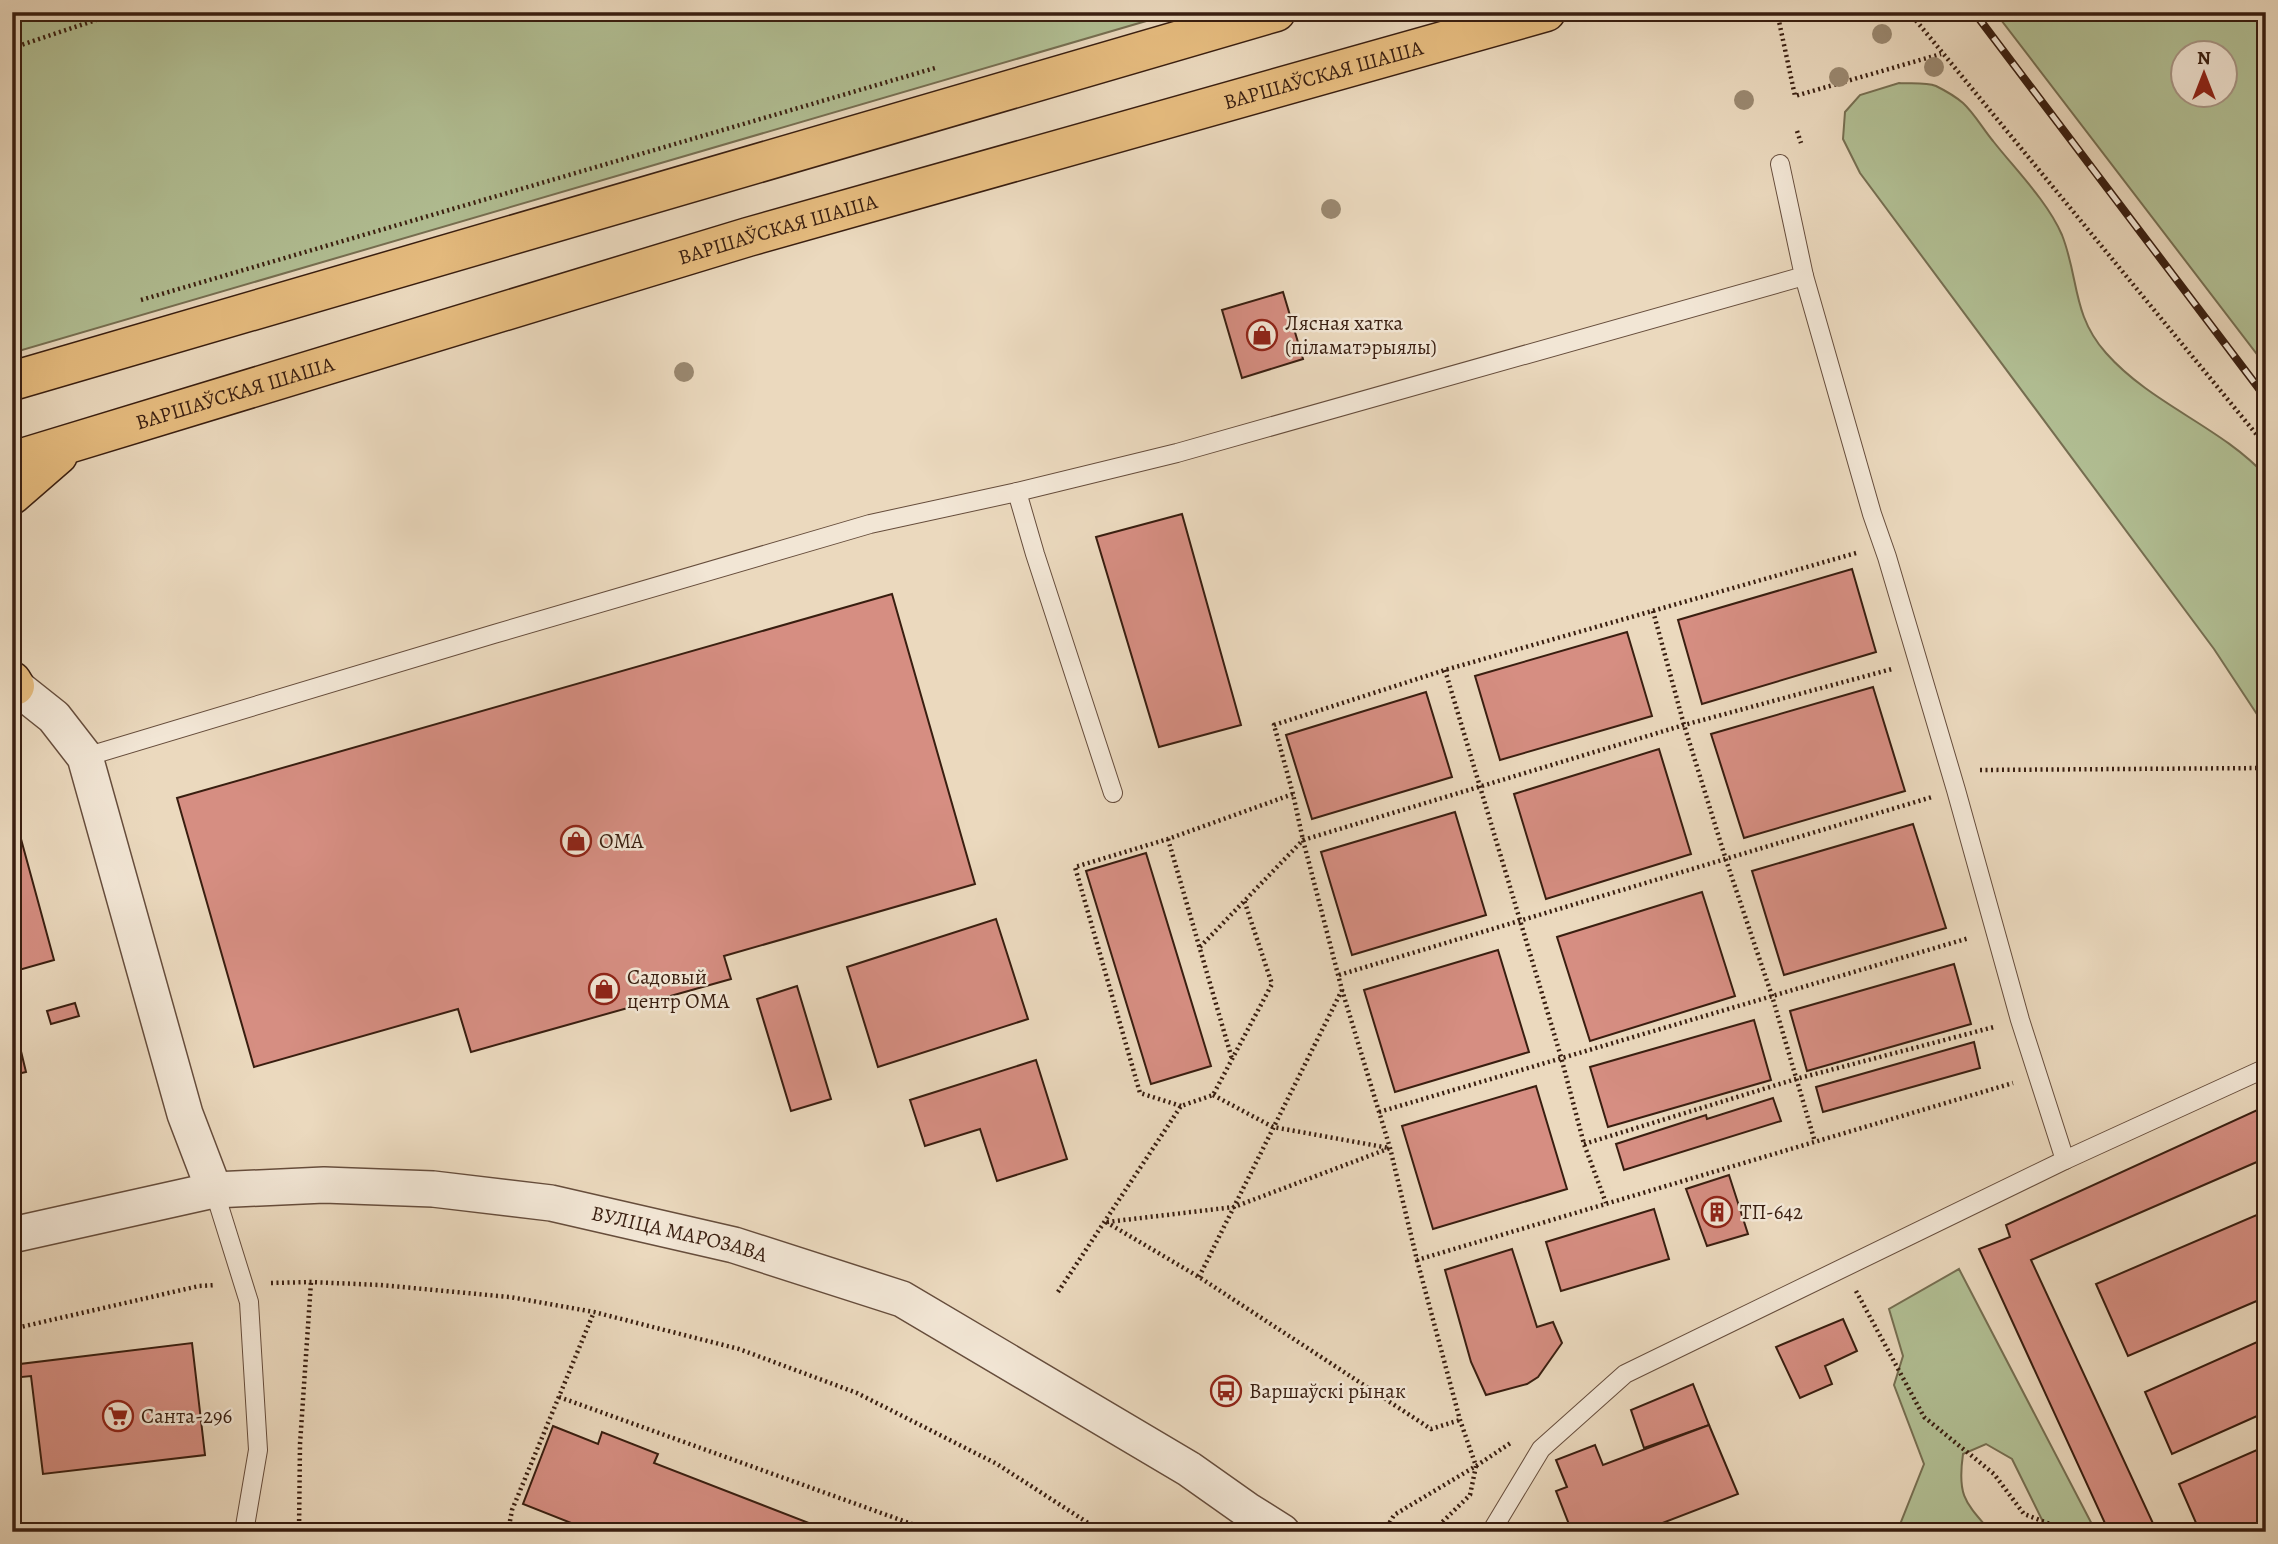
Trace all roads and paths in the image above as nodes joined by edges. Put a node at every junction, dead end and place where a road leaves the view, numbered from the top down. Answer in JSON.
{"nodes":[{"id":1,"x":120,"y":12,"type":"edge"},
{"id":2,"x":1276,"y":12,"type":"edge"},
{"id":3,"x":1546,"y":12,"type":"edge"},
{"id":4,"x":1777,"y":12,"type":"edge"},
{"id":5,"x":1909,"y":12,"type":"edge"},
{"id":6,"x":12,"y":48,"type":"edge"},
{"id":7,"x":1941,"y":54,"type":"junction"},
{"id":8,"x":941,"y":66,"type":"dead end"},
{"id":9,"x":1780,"y":164,"type":"dead end"},
{"id":10,"x":1804,"y":276,"type":"junction"},
{"id":11,"x":131,"y":303,"type":"dead end"},
{"id":12,"x":12,"y":381,"type":"edge"},
{"id":13,"x":73,"y":443,"type":"junction"},
{"id":14,"x":2266,"y":446,"type":"edge"},
{"id":15,"x":12,"y":461,"type":"edge"},
{"id":16,"x":1017,"y":492,"type":"junction"},
{"id":17,"x":12,"y":495,"type":"edge"},
{"id":18,"x":1887,"y":557,"type":"junction"},
{"id":19,"x":1653,"y":611,"type":"junction"},
{"id":20,"x":1918,"y":662,"type":"junction"},
{"id":21,"x":1445,"y":670,"type":"junction"},
{"id":22,"x":13,"y":684,"type":"edge"},
{"id":23,"x":1684,"y":725,"type":"junction"},
{"id":24,"x":85,"y":757,"type":"junction"},
{"id":25,"x":2266,"y":768,"type":"edge"},
{"id":26,"x":1978,"y":771,"type":"dead end"},
{"id":27,"x":1479,"y":786,"type":"junction"},
{"id":28,"x":1956,"y":790,"type":"junction"},
{"id":29,"x":1113,"y":793,"type":"dead end"},
{"id":30,"x":1293,"y":794,"type":"junction"},
{"id":31,"x":1168,"y":839,"type":"junction"},
{"id":32,"x":1303,"y":840,"type":"junction"},
{"id":33,"x":1726,"y":860,"type":"junction"},
{"id":34,"x":1244,"y":900,"type":"junction"},
{"id":35,"x":1521,"y":921,"type":"junction"},
{"id":36,"x":1996,"y":930,"type":"junction"},
{"id":37,"x":1200,"y":947,"type":"junction"},
{"id":38,"x":1339,"y":975,"type":"junction"},
{"id":39,"x":1342,"y":990,"type":"junction"},
{"id":40,"x":1772,"y":996,"type":"junction"},
{"id":41,"x":2020,"y":1020,"type":"junction"},
{"id":42,"x":1561,"y":1057,"type":"junction"},
{"id":43,"x":1233,"y":1060,"type":"junction"},
{"id":44,"x":2266,"y":1068,"type":"edge"},
{"id":45,"x":2037,"y":1076,"type":"junction"},
{"id":46,"x":1796,"y":1079,"type":"junction"},
{"id":47,"x":1213,"y":1096,"type":"junction"},
{"id":48,"x":1181,"y":1106,"type":"junction"},
{"id":49,"x":1379,"y":1112,"type":"junction"},
{"id":50,"x":1273,"y":1127,"type":"junction"},
{"id":51,"x":1815,"y":1142,"type":"junction"},
{"id":52,"x":1584,"y":1144,"type":"junction"},
{"id":53,"x":1390,"y":1148,"type":"junction"},
{"id":54,"x":2065,"y":1160,"type":"junction"},
{"id":55,"x":214,"y":1190,"type":"junction"},
{"id":56,"x":1606,"y":1203,"type":"junction"},
{"id":57,"x":1234,"y":1207,"type":"junction"},
{"id":58,"x":1106,"y":1222,"type":"junction"},
{"id":59,"x":12,"y":1235,"type":"edge"},
{"id":60,"x":1417,"y":1260,"type":"junction"},
{"id":61,"x":1844,"y":1268,"type":"junction"},
{"id":62,"x":1199,"y":1277,"type":"junction"},
{"id":63,"x":311,"y":1282,"type":"junction"},
{"id":64,"x":245,"y":1284,"type":"junction"},
{"id":65,"x":1058,"y":1292,"type":"dead end"},
{"id":66,"x":594,"y":1312,"type":"junction"},
{"id":67,"x":12,"y":1329,"type":"edge"},
{"id":68,"x":559,"y":1397,"type":"junction"},
{"id":69,"x":1460,"y":1420,"type":"junction"},
{"id":70,"x":1394,"y":1515,"type":"dead end"},
{"id":71,"x":244,"y":1532,"type":"edge"},
{"id":72,"x":299,"y":1532,"type":"edge"},
{"id":73,"x":508,"y":1532,"type":"edge"},
{"id":74,"x":934,"y":1532,"type":"edge"},
{"id":75,"x":1102,"y":1532,"type":"edge"},
{"id":76,"x":1282,"y":1532,"type":"edge"},
{"id":77,"x":1384,"y":1532,"type":"edge"},
{"id":78,"x":1432,"y":1532,"type":"edge"},
{"id":79,"x":1491,"y":1532,"type":"edge"},
{"id":80,"x":2071,"y":1532,"type":"edge"}],
"edges":[{"from":1,"to":6,"type":"path"},
{"from":2,"to":12,"type":"highway"},
{"from":3,"to":13,"type":"highway","name":"ВАРШАЎСКАЯ ШАША"},
{"from":4,"to":7,"type":"path"},
{"from":5,"to":7,"type":"path"},
{"from":7,"to":14,"type":"path"},
{"from":8,"to":11,"type":"path"},
{"from":9,"to":10,"type":"lane"},
{"from":10,"to":16,"type":"lane"},
{"from":10,"to":18,"type":"lane"},
{"from":13,"to":15,"type":"highway","name":"ВАРШАЎСКАЯ ШАША"},
{"from":13,"to":17,"type":"highway"},
{"from":16,"to":24,"type":"lane"},
{"from":16,"to":29,"type":"lane"},
{"from":18,"to":19,"type":"path"},
{"from":18,"to":20,"type":"lane"},
{"from":19,"to":21,"type":"path"},
{"from":19,"to":23,"type":"path"},
{"from":20,"to":23,"type":"path"},
{"from":20,"to":28,"type":"lane"},
{"from":21,"to":27,"type":"path"},
{"from":21,"to":30,"type":"path"},
{"from":22,"to":24,"type":"street"},
{"from":23,"to":27,"type":"path"},
{"from":23,"to":33,"type":"path"},
{"from":24,"to":55,"type":"street"},
{"from":25,"to":26,"type":"path"},
{"from":27,"to":32,"type":"path"},
{"from":27,"to":35,"type":"path"},
{"from":28,"to":33,"type":"path"},
{"from":28,"to":36,"type":"lane"},
{"from":30,"to":31,"type":"path"},
{"from":30,"to":32,"type":"path"},
{"from":31,"to":37,"type":"path"},
{"from":31,"to":48,"type":"path"},
{"from":32,"to":34,"type":"path"},
{"from":32,"to":38,"type":"path"},
{"from":33,"to":35,"type":"path"},
{"from":33,"to":40,"type":"path"},
{"from":34,"to":37,"type":"path"},
{"from":34,"to":43,"type":"path"},
{"from":35,"to":38,"type":"path"},
{"from":35,"to":42,"type":"path"},
{"from":36,"to":40,"type":"path"},
{"from":36,"to":41,"type":"lane"},
{"from":37,"to":43,"type":"path"},
{"from":38,"to":39,"type":"path"},
{"from":39,"to":49,"type":"path"},
{"from":39,"to":50,"type":"path"},
{"from":40,"to":42,"type":"path"},
{"from":40,"to":46,"type":"path"},
{"from":41,"to":45,"type":"lane"},
{"from":41,"to":46,"type":"path"},
{"from":42,"to":49,"type":"path"},
{"from":42,"to":52,"type":"path"},
{"from":43,"to":47,"type":"path"},
{"from":44,"to":54,"type":"lane"},
{"from":45,"to":51,"type":"path"},
{"from":45,"to":54,"type":"lane"},
{"from":46,"to":51,"type":"path"},
{"from":46,"to":52,"type":"path"},
{"from":47,"to":48,"type":"path"},
{"from":47,"to":50,"type":"path"},
{"from":48,"to":58,"type":"path"},
{"from":49,"to":53,"type":"path"},
{"from":50,"to":53,"type":"path"},
{"from":50,"to":57,"type":"path"},
{"from":51,"to":56,"type":"path"},
{"from":52,"to":56,"type":"path"},
{"from":53,"to":57,"type":"path"},
{"from":53,"to":60,"type":"path"},
{"from":54,"to":61,"type":"lane"},
{"from":55,"to":59,"type":"street","name":"ВУЛІЦА МАРОЗАВА"},
{"from":55,"to":64,"type":"lane"},
{"from":55,"to":76,"type":"street","name":"ВУЛІЦА МАРОЗАВА"},
{"from":56,"to":60,"type":"path"},
{"from":57,"to":58,"type":"path"},
{"from":57,"to":62,"type":"path"},
{"from":58,"to":62,"type":"path"},
{"from":58,"to":65,"type":"path"},
{"from":60,"to":69,"type":"path"},
{"from":61,"to":79,"type":"lane"},
{"from":61,"to":80,"type":"path"},
{"from":62,"to":69,"type":"path"},
{"from":63,"to":64,"type":"path"},
{"from":63,"to":66,"type":"path"},
{"from":63,"to":72,"type":"path"},
{"from":64,"to":67,"type":"path"},
{"from":64,"to":71,"type":"lane"},
{"from":66,"to":68,"type":"path"},
{"from":66,"to":75,"type":"path"},
{"from":68,"to":73,"type":"path"},
{"from":68,"to":74,"type":"path"},
{"from":69,"to":78,"type":"path"},
{"from":70,"to":77,"type":"path"}]}
